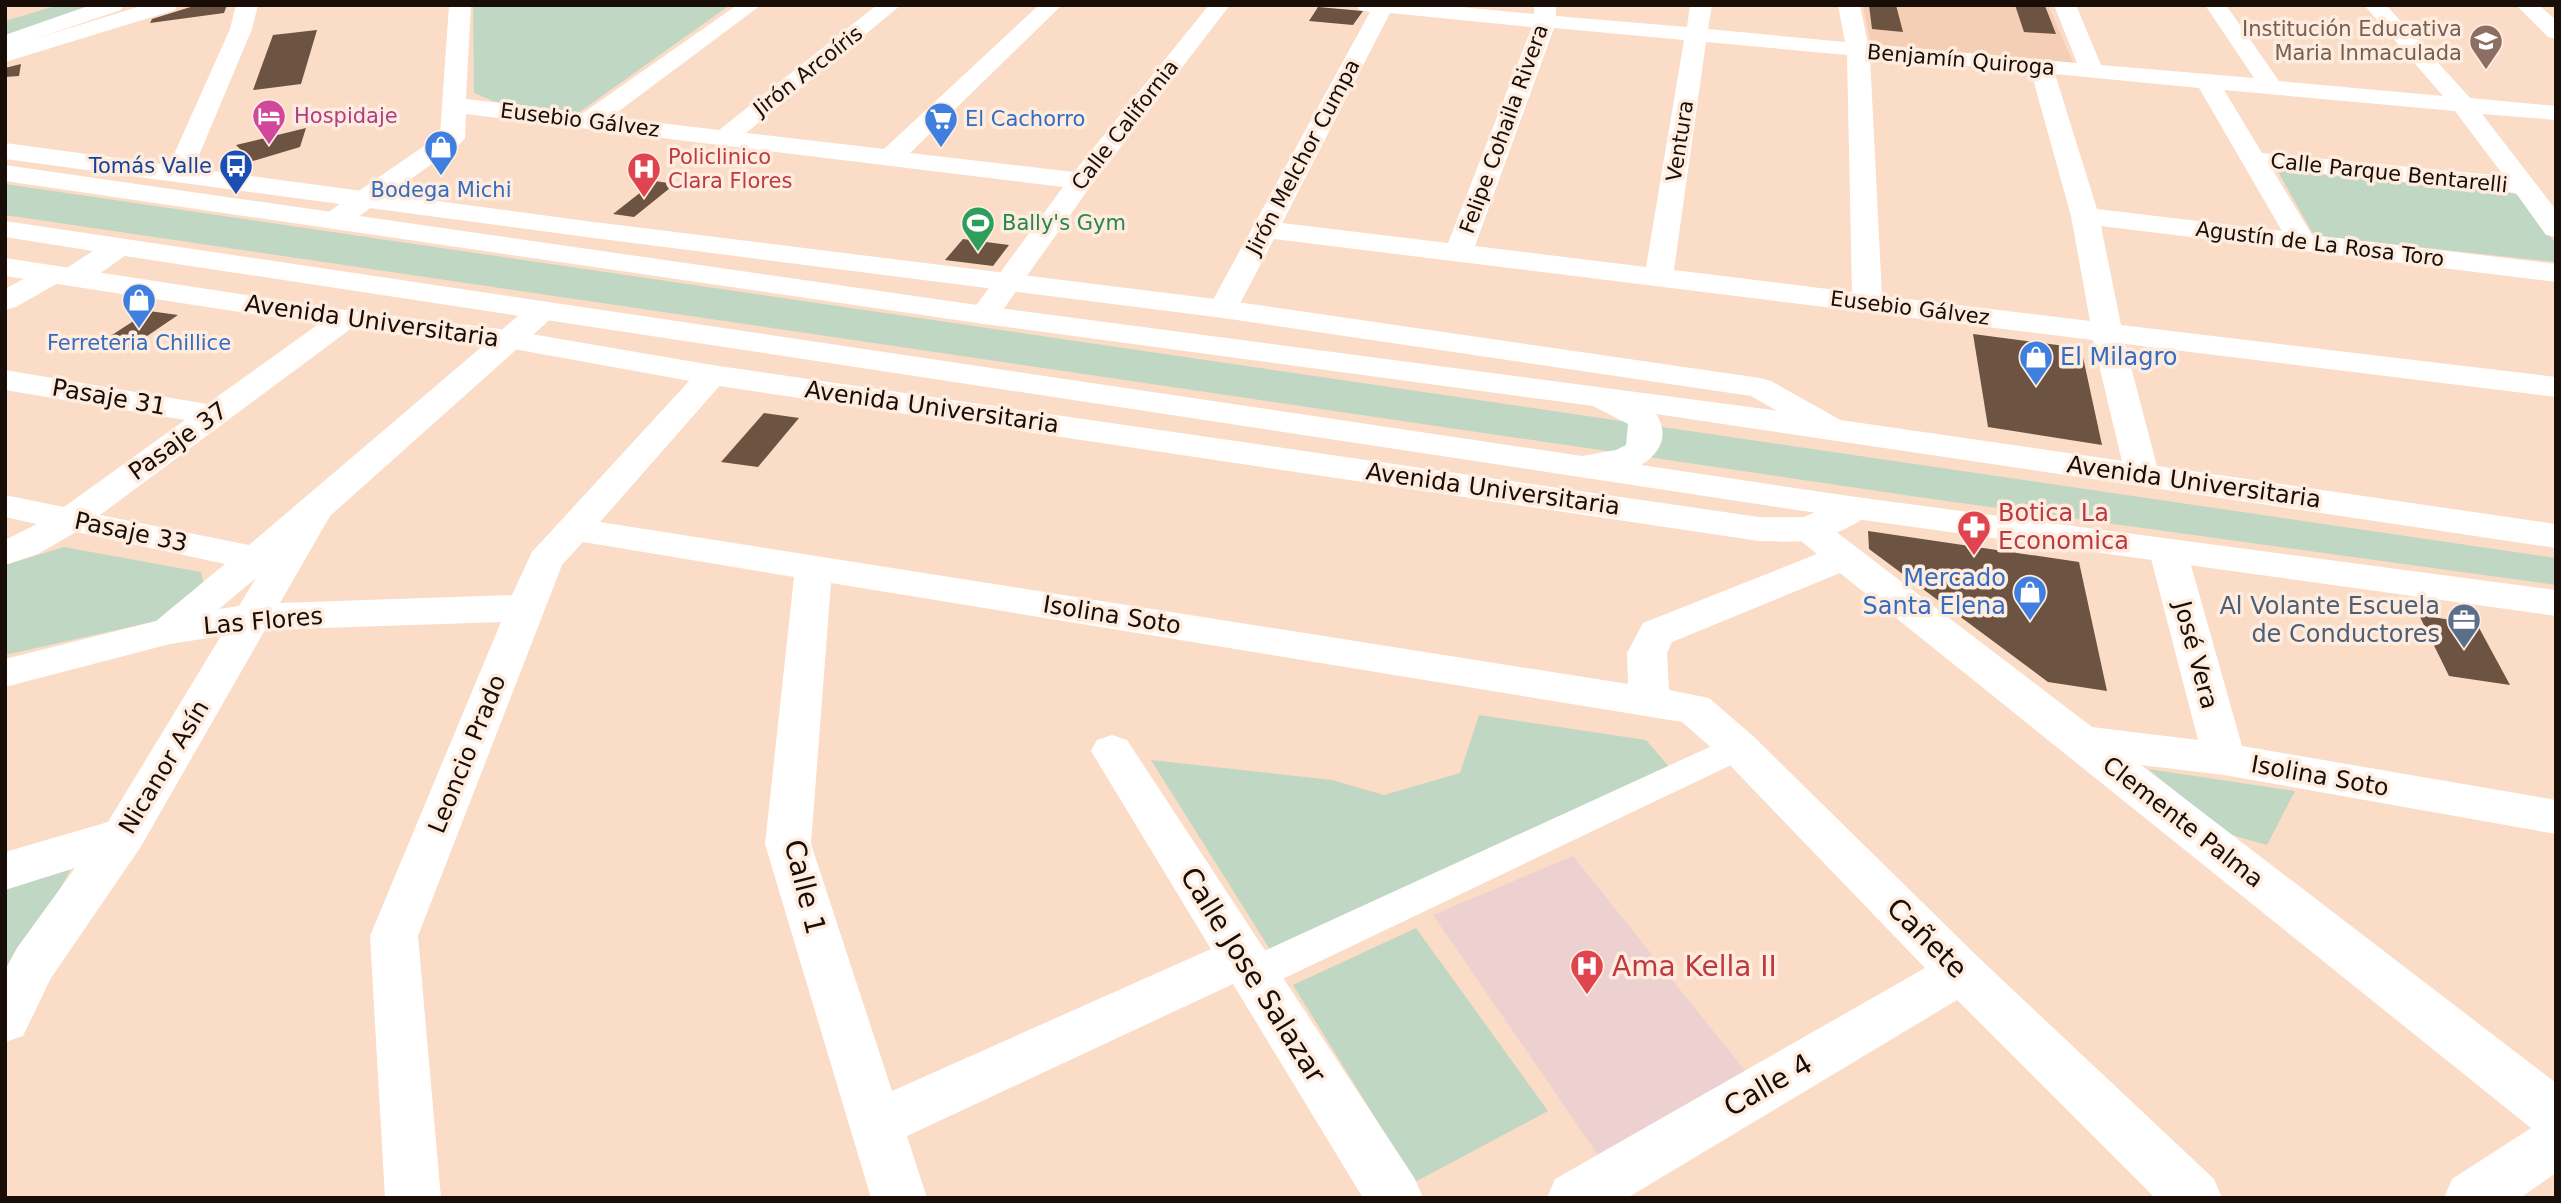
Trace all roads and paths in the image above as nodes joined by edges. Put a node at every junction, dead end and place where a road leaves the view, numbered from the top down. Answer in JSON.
{"nodes":[{"id":1,"x":113,"y":5,"type":"edge"},
{"id":2,"x":167,"y":5,"type":"edge"},
{"id":3,"x":247,"y":5,"type":"edge"},
{"id":4,"x":460,"y":5,"type":"edge"},
{"id":5,"x":751,"y":5,"type":"edge"},
{"id":6,"x":891,"y":5,"type":"edge"},
{"id":7,"x":1052,"y":5,"type":"edge"},
{"id":8,"x":1220,"y":5,"type":"edge"},
{"id":9,"x":1701,"y":5,"type":"edge"},
{"id":10,"x":1849,"y":5,"type":"edge"},
{"id":11,"x":2065,"y":5,"type":"edge"},
{"id":12,"x":2215,"y":5,"type":"edge"},
{"id":13,"x":2374,"y":5,"type":"edge"},
{"id":14,"x":2526,"y":5,"type":"edge"},
{"id":15,"x":1378,"y":6,"type":"edge"},
{"id":16,"x":1545,"y":13,"type":"edge"},
{"id":17,"x":2556,"y":32,"type":"edge"},
{"id":18,"x":1697,"y":36,"type":"junction"},
{"id":19,"x":5,"y":42,"type":"edge"},
{"id":20,"x":1858,"y":50,"type":"junction"},
{"id":21,"x":5,"y":55,"type":"edge"},
{"id":22,"x":2040,"y":67,"type":"junction"},
{"id":23,"x":2092,"y":72,"type":"junction"},
{"id":24,"x":2208,"y":83,"type":"junction"},
{"id":25,"x":2272,"y":88,"type":"junction"},
{"id":26,"x":454,"y":105,"type":"junction"},
{"id":27,"x":2464,"y":106,"type":"junction"},
{"id":28,"x":493,"y":109,"type":"junction"},
{"id":29,"x":2556,"y":113,"type":"edge"},
{"id":30,"x":590,"y":120,"type":"junction"},
{"id":31,"x":453,"y":134,"type":"junction"},
{"id":32,"x":725,"y":137,"type":"junction"},
{"id":33,"x":5,"y":151,"type":"edge"},
{"id":34,"x":891,"y":157,"type":"junction"},
{"id":35,"x":2254,"y":160,"type":"junction"},
{"id":36,"x":178,"y":172,"type":"junction"},
{"id":37,"x":5,"y":173,"type":"edge"},
{"id":38,"x":1081,"y":181,"type":"junction"},
{"id":39,"x":2524,"y":186,"type":"junction"},
{"id":40,"x":368,"y":198,"type":"junction"},
{"id":41,"x":2085,"y":216,"type":"junction"},
{"id":42,"x":334,"y":220,"type":"junction"},
{"id":43,"x":5,"y":229,"type":"edge"},
{"id":44,"x":1264,"y":229,"type":"junction"},
{"id":45,"x":2556,"y":229,"type":"edge"},
{"id":46,"x":2302,"y":242,"type":"junction"},
{"id":47,"x":120,"y":246,"type":"junction"},
{"id":48,"x":1459,"y":251,"type":"junction"},
{"id":49,"x":5,"y":267,"type":"edge"},
{"id":50,"x":2556,"y":273,"type":"edge"},
{"id":51,"x":62,"y":275,"type":"junction"},
{"id":52,"x":1659,"y":277,"type":"junction"},
{"id":53,"x":1008,"y":282,"type":"junction"},
{"id":54,"x":5,"y":301,"type":"edge"},
{"id":55,"x":1867,"y":303,"type":"junction"},
{"id":56,"x":1223,"y":309,"type":"junction"},
{"id":57,"x":543,"y":310,"type":"junction"},
{"id":58,"x":984,"y":315,"type":"junction"},
{"id":59,"x":345,"y":319,"type":"junction"},
{"id":60,"x":2107,"y":334,"type":"junction"},
{"id":61,"x":508,"y":339,"type":"junction"},
{"id":62,"x":712,"y":375,"type":"junction"},
{"id":63,"x":5,"y":380,"type":"edge"},
{"id":64,"x":2556,"y":387,"type":"edge"},
{"id":65,"x":1596,"y":398,"type":"junction"},
{"id":66,"x":213,"y":415,"type":"junction"},
{"id":67,"x":1832,"y":429,"type":"junction"},
{"id":68,"x":1574,"y":465,"type":"junction"},
{"id":69,"x":2142,"y":474,"type":"junction"},
{"id":70,"x":5,"y":506,"type":"edge"},
{"id":71,"x":1856,"y":508,"type":"junction"},
{"id":72,"x":316,"y":509,"type":"junction"},
{"id":73,"x":70,"y":518,"type":"junction"},
{"id":74,"x":574,"y":528,"type":"junction"},
{"id":75,"x":1809,"y":529,"type":"junction"},
{"id":76,"x":2556,"y":536,"type":"edge"},
{"id":77,"x":2168,"y":551,"type":"junction"},
{"id":78,"x":5,"y":553,"type":"edge"},
{"id":79,"x":1844,"y":557,"type":"junction"},
{"id":80,"x":257,"y":559,"type":"junction"},
{"id":81,"x":814,"y":566,"type":"junction"},
{"id":82,"x":2556,"y":603,"type":"edge"},
{"id":83,"x":526,"y":608,"type":"junction"},
{"id":84,"x":253,"y":618,"type":"junction"},
{"id":85,"x":170,"y":631,"type":"junction"},
{"id":86,"x":5,"y":673,"type":"edge"},
{"id":87,"x":1649,"y":702,"type":"junction"},
{"id":88,"x":2082,"y":742,"type":"junction"},
{"id":89,"x":1738,"y":747,"type":"junction"},
{"id":90,"x":1112,"y":751,"type":"dead end"},
{"id":91,"x":2224,"y":759,"type":"junction"},
{"id":92,"x":2556,"y":817,"type":"edge"},
{"id":93,"x":124,"y":835,"type":"junction"},
{"id":94,"x":5,"y":871,"type":"edge"},
{"id":95,"x":1247,"y":966,"type":"junction"},
{"id":96,"x":1961,"y":972,"type":"junction"},
{"id":97,"x":5,"y":1020,"type":"edge"},
{"id":98,"x":2556,"y":1115,"type":"edge"},
{"id":99,"x":875,"y":1124,"type":"junction"},
{"id":100,"x":2556,"y":1142,"type":"edge"},
{"id":101,"x":413,"y":1198,"type":"edge"},
{"id":102,"x":899,"y":1198,"type":"edge"},
{"id":103,"x":1395,"y":1198,"type":"edge"},
{"id":104,"x":1575,"y":1198,"type":"edge"},
{"id":105,"x":2194,"y":1198,"type":"edge"},
{"id":106,"x":2472,"y":1198,"type":"edge"}],
"edges":[{"from":1,"to":19,"type":"street"},
{"from":2,"to":21,"type":"street"},
{"from":3,"to":36,"type":"street"},
{"from":4,"to":26,"type":"street"},
{"from":5,"to":30,"type":"street"},
{"from":6,"to":32,"type":"street","name":"Jirón Arcoíris"},
{"from":7,"to":34,"type":"street"},
{"from":8,"to":38,"type":"street","name":"Calle California"},
{"from":9,"to":18,"type":"street","name":"Ventura"},
{"from":10,"to":20,"type":"street"},
{"from":11,"to":23,"type":"street"},
{"from":12,"to":25,"type":"street"},
{"from":13,"to":27,"type":"street"},
{"from":14,"to":17,"type":"street"},
{"from":15,"to":16,"type":"street","name":"Benjamín Quiroga"},
{"from":15,"to":44,"type":"street","name":"Jirón Melchor Cumpa"},
{"from":16,"to":18,"type":"street","name":"Benjamín Quiroga"},
{"from":16,"to":48,"type":"street","name":"Felipe Cohaila Rivera"},
{"from":18,"to":20,"type":"street","name":"Benjamín Quiroga"},
{"from":18,"to":52,"type":"street","name":"Ventura"},
{"from":20,"to":22,"type":"street","name":"Benjamín Quiroga"},
{"from":20,"to":55,"type":"street"},
{"from":22,"to":23,"type":"street","name":"Benjamín Quiroga"},
{"from":22,"to":41,"type":"street"},
{"from":23,"to":24,"type":"street","name":"Benjamín Quiroga"},
{"from":24,"to":25,"type":"street","name":"Benjamín Quiroga"},
{"from":24,"to":35,"type":"street"},
{"from":25,"to":27,"type":"street","name":"Benjamín Quiroga"},
{"from":26,"to":28,"type":"street","name":"Eusebio Gálvez"},
{"from":26,"to":31,"type":"street"},
{"from":27,"to":29,"type":"street","name":"Benjamín Quiroga"},
{"from":27,"to":39,"type":"street"},
{"from":28,"to":30,"type":"street","name":"Eusebio Gálvez"},
{"from":28,"to":31,"type":"street"},
{"from":30,"to":32,"type":"street","name":"Eusebio Gálvez"},
{"from":31,"to":40,"type":"street"},
{"from":32,"to":34,"type":"street","name":"Eusebio Gálvez"},
{"from":33,"to":36,"type":"street","name":"Avenida Universitaria"},
{"from":34,"to":38,"type":"street","name":"Eusebio Gálvez"},
{"from":35,"to":39,"type":"street","name":"Calle Parque Bentarelli"},
{"from":35,"to":46,"type":"street"},
{"from":36,"to":40,"type":"street","name":"Avenida Universitaria"},
{"from":37,"to":42,"type":"street","name":"Avenida Universitaria"},
{"from":38,"to":53,"type":"street","name":"Calle California"},
{"from":39,"to":45,"type":"street"},
{"from":40,"to":42,"type":"street"},
{"from":40,"to":53,"type":"street","name":"Avenida Universitaria"},
{"from":41,"to":46,"type":"street","name":"Agustín de La Rosa Toro"},
{"from":41,"to":60,"type":"street"},
{"from":42,"to":58,"type":"street","name":"Avenida Universitaria"},
{"from":43,"to":47,"type":"street","name":"Avenida Universitaria"},
{"from":44,"to":48,"type":"street","name":"Eusebio Gálvez"},
{"from":44,"to":56,"type":"street","name":"Jirón Melchor Cumpa"},
{"from":46,"to":50,"type":"street","name":"Agustín de La Rosa Toro"},
{"from":47,"to":51,"type":"street"},
{"from":47,"to":57,"type":"street","name":"Avenida Universitaria"},
{"from":48,"to":52,"type":"street","name":"Eusebio Gálvez"},
{"from":49,"to":51,"type":"street","name":"Avenida Universitaria"},
{"from":51,"to":54,"type":"street"},
{"from":51,"to":59,"type":"street","name":"Avenida Universitaria"},
{"from":52,"to":55,"type":"street","name":"Eusebio Gálvez"},
{"from":53,"to":56,"type":"street","name":"Avenida Universitaria"},
{"from":53,"to":58,"type":"street","name":"Calle California"},
{"from":55,"to":60,"type":"street","name":"Eusebio Gálvez"},
{"from":56,"to":67,"type":"street","name":"Avenida Universitaria"},
{"from":57,"to":61,"type":"street","name":"Nicanor Asín"},
{"from":57,"to":68,"type":"street","name":"Avenida Universitaria"},
{"from":58,"to":65,"type":"street","name":"Avenida Universitaria"},
{"from":59,"to":61,"type":"street","name":"Avenida Universitaria"},
{"from":59,"to":66,"type":"street","name":"Pasaje 37"},
{"from":60,"to":64,"type":"street","name":"Eusebio Gálvez"},
{"from":60,"to":69,"type":"street"},
{"from":61,"to":62,"type":"street","name":"Avenida Universitaria"},
{"from":61,"to":72,"type":"street","name":"Nicanor Asín"},
{"from":62,"to":74,"type":"street","name":"Leoncio Prado"},
{"from":62,"to":75,"type":"street","name":"Avenida Universitaria"},
{"from":63,"to":66,"type":"street","name":"Pasaje 31"},
{"from":65,"to":67,"type":"street","name":"Avenida Universitaria"},
{"from":65,"to":68,"type":"street"},
{"from":66,"to":73,"type":"street","name":"Pasaje 37"},
{"from":67,"to":69,"type":"street","name":"Avenida Universitaria"},
{"from":68,"to":71,"type":"street","name":"Avenida Universitaria"},
{"from":69,"to":76,"type":"street","name":"Avenida Universitaria"},
{"from":70,"to":73,"type":"street","name":"Pasaje 33"},
{"from":71,"to":75,"type":"street","name":"Avenida Universitaria"},
{"from":71,"to":77,"type":"street","name":"Avenida Universitaria"},
{"from":72,"to":80,"type":"street","name":"Nicanor Asín"},
{"from":72,"to":84,"type":"street","name":"Nicanor Asín"},
{"from":73,"to":78,"type":"street","name":"Pasaje 37"},
{"from":73,"to":80,"type":"street","name":"Pasaje 33"},
{"from":74,"to":81,"type":"street","name":"Isolina Soto"},
{"from":74,"to":83,"type":"street","name":"Leoncio Prado"},
{"from":75,"to":79,"type":"street","name":"Clemente Palma"},
{"from":77,"to":82,"type":"street","name":"Avenida Universitaria"},
{"from":77,"to":91,"type":"street","name":"José Vera"},
{"from":79,"to":87,"type":"street"},
{"from":79,"to":88,"type":"street","name":"Clemente Palma"},
{"from":80,"to":85,"type":"street","name":"Nicanor Asín"},
{"from":81,"to":87,"type":"street","name":"Isolina Soto"},
{"from":81,"to":99,"type":"street","name":"Calle 1"},
{"from":83,"to":84,"type":"street","name":"Las Flores"},
{"from":83,"to":101,"type":"street","name":"Leoncio Prado"},
{"from":84,"to":85,"type":"street","name":"Las Flores"},
{"from":84,"to":93,"type":"street","name":"Nicanor Asín"},
{"from":85,"to":86,"type":"street","name":"Las Flores"},
{"from":87,"to":89,"type":"street","name":"Cañete"},
{"from":88,"to":91,"type":"street","name":"Isolina Soto"},
{"from":88,"to":98,"type":"street","name":"Clemente Palma"},
{"from":89,"to":95,"type":"street"},
{"from":89,"to":96,"type":"street","name":"Cañete"},
{"from":90,"to":95,"type":"street","name":"Calle Jose Salazar"},
{"from":91,"to":92,"type":"street","name":"Isolina Soto"},
{"from":93,"to":94,"type":"street"},
{"from":93,"to":97,"type":"street","name":"Nicanor Asín"},
{"from":95,"to":99,"type":"street"},
{"from":95,"to":103,"type":"street","name":"Calle Jose Salazar"},
{"from":96,"to":104,"type":"street","name":"Calle 4"},
{"from":96,"to":105,"type":"street","name":"Cañete"},
{"from":99,"to":102,"type":"street","name":"Calle 1"},
{"from":100,"to":106,"type":"street"}]}
